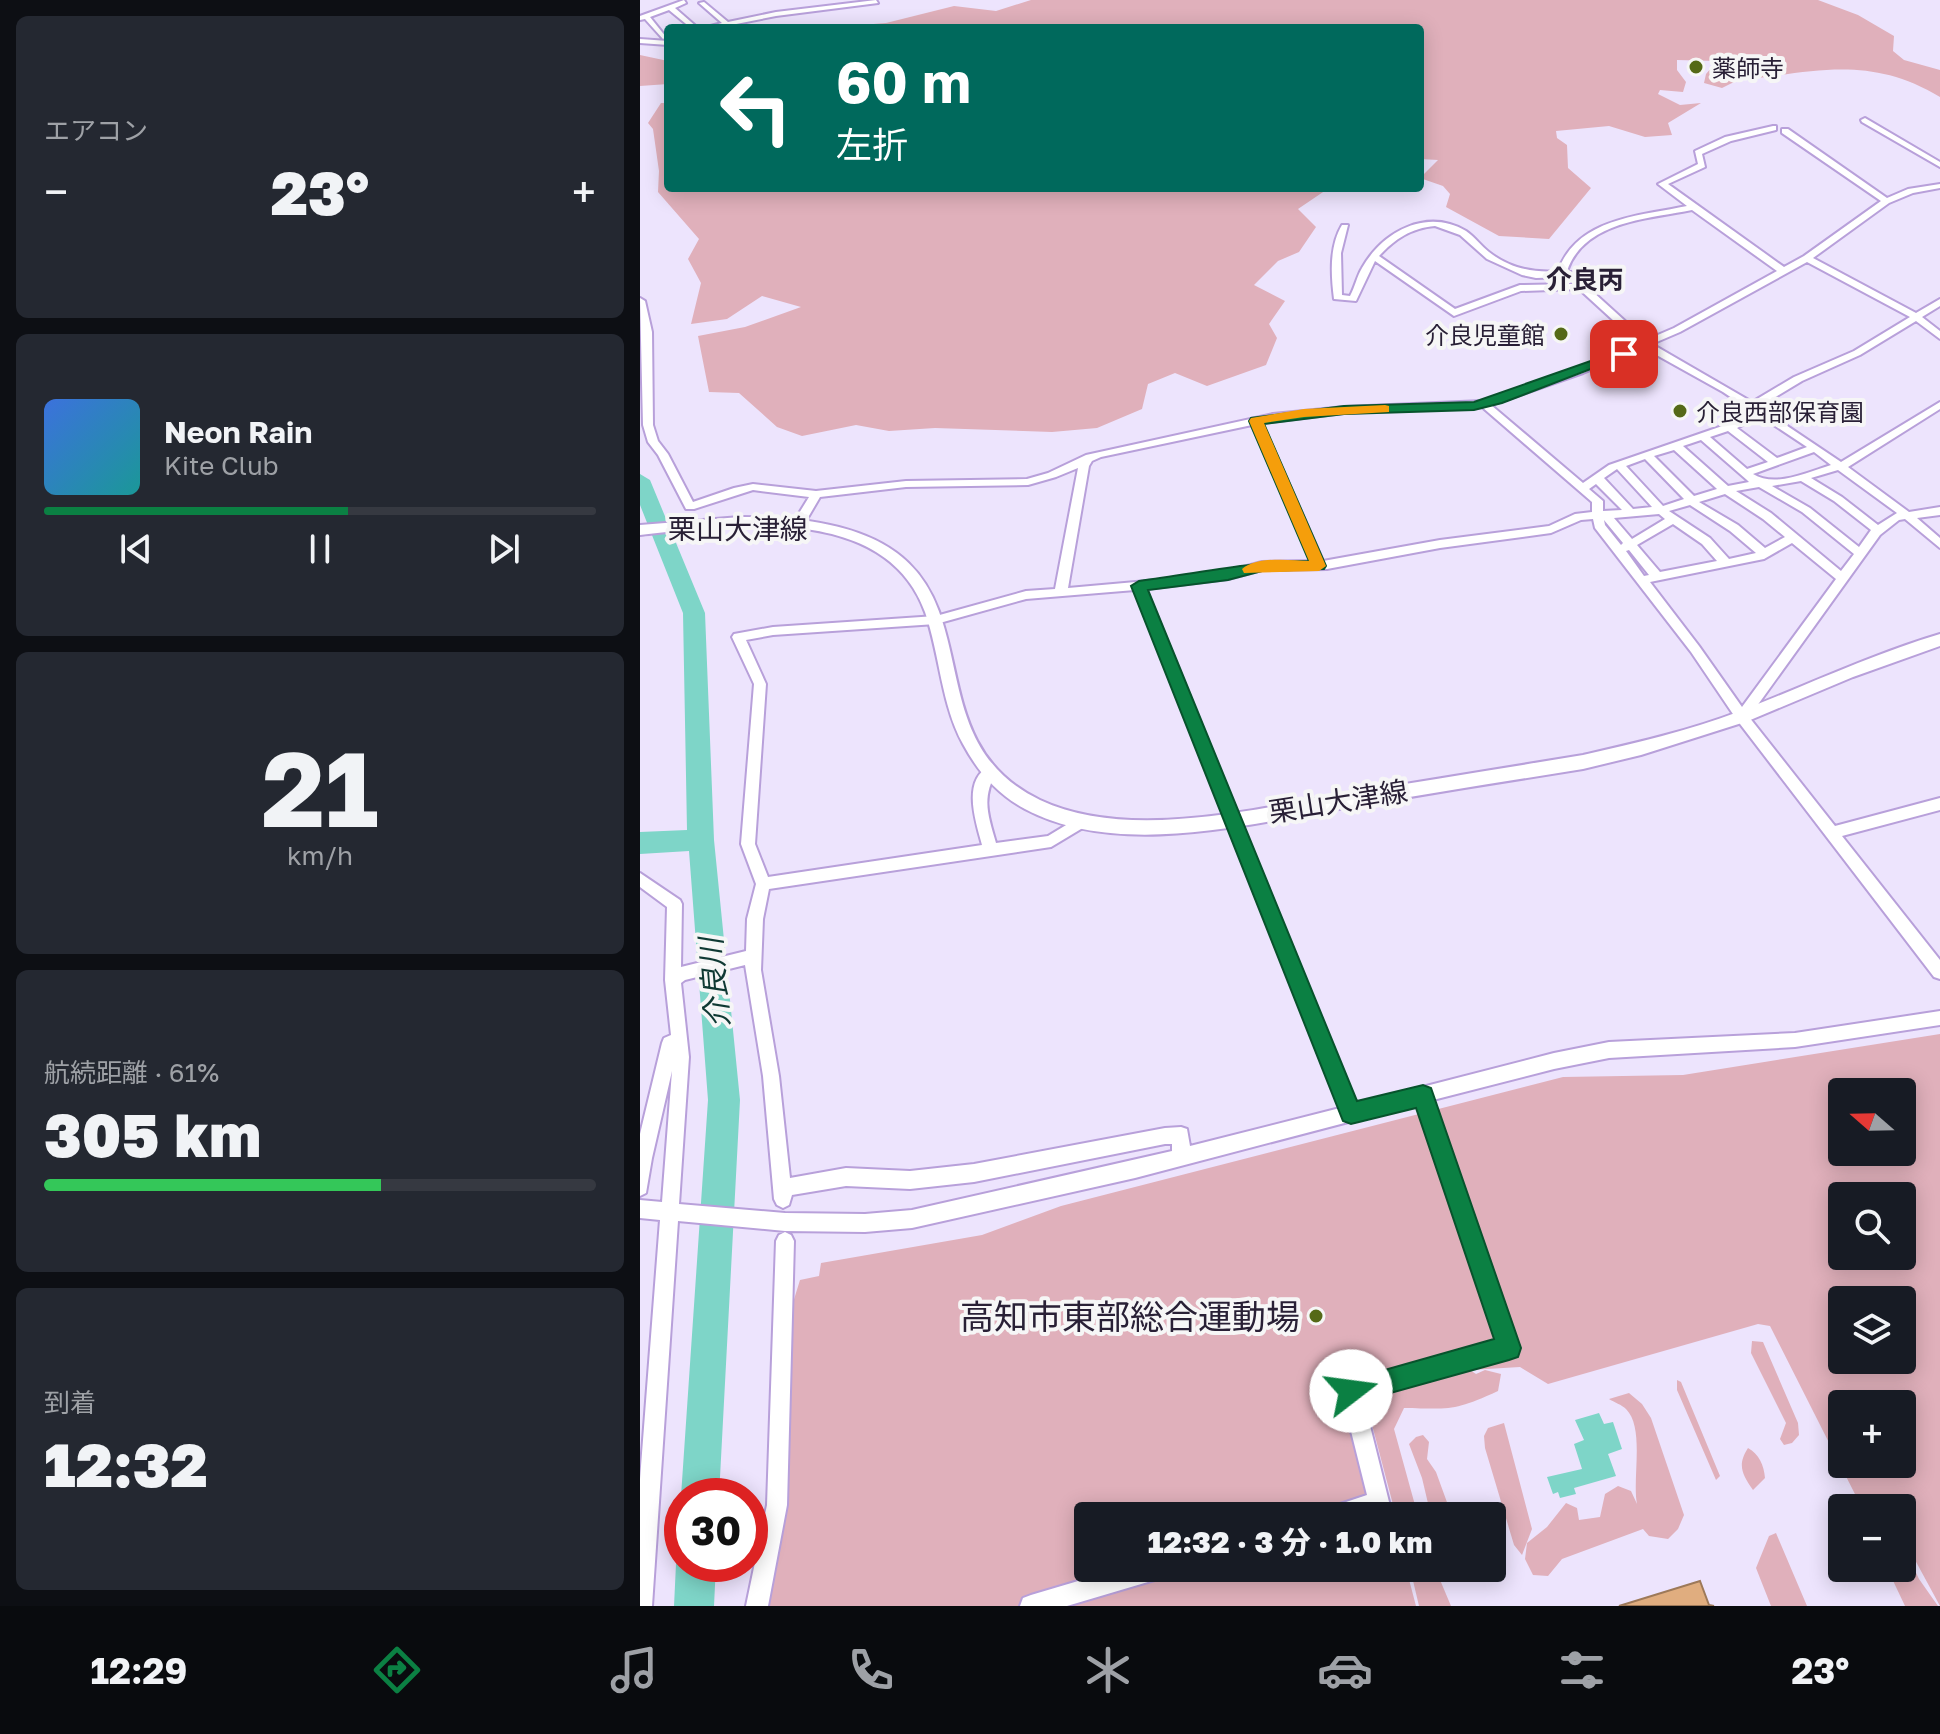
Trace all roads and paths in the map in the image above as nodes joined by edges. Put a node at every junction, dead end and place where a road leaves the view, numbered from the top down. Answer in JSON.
{"nodes":[{"id":1,"x":664,"y":0,"type":"edge"},
{"id":2,"x":684,"y":2,"type":"dead end"},
{"id":3,"x":876,"y":2,"type":"dead end"},
{"id":4,"x":702,"y":3,"type":"dead end"},
{"id":5,"x":652,"y":4,"type":"dead end"},
{"id":6,"x":670,"y":7,"type":"junction"},
{"id":7,"x":643,"y":17,"type":"edge"},
{"id":8,"x":690,"y":24,"type":"edge"},
{"id":9,"x":720,"y":24,"type":"edge"},
{"id":10,"x":731,"y":24,"type":"edge"},
{"id":11,"x":664,"y":37,"type":"edge"},
{"id":12,"x":664,"y":39,"type":"edge"},
{"id":13,"x":642,"y":42,"type":"edge"},
{"id":14,"x":1865,"y":120,"type":"dead end"},
{"id":15,"x":1773,"y":128,"type":"dead end"},
{"id":16,"x":1785,"y":131,"type":"dead end"},
{"id":17,"x":1940,"y":165,"type":"edge"},
{"id":18,"x":1940,"y":186,"type":"edge"},
{"id":19,"x":1886,"y":201,"type":"junction"},
{"id":20,"x":1693,"y":207,"type":"junction"},
{"id":21,"x":1345,"y":227,"type":"dead end"},
{"id":22,"x":1375,"y":257,"type":"junction"},
{"id":23,"x":1807,"y":258,"type":"junction"},
{"id":24,"x":1783,"y":271,"type":"junction"},
{"id":25,"x":1562,"y":273,"type":"junction"},
{"id":26,"x":1581,"y":286,"type":"junction"},
{"id":27,"x":640,"y":301,"type":"edge"},
{"id":28,"x":1940,"y":302,"type":"edge"},
{"id":29,"x":1918,"y":318,"type":"junction"},
{"id":30,"x":1940,"y":336,"type":"edge"},
{"id":31,"x":1646,"y":345,"type":"junction"},
{"id":32,"x":1484,"y":404,"type":"junction"},
{"id":33,"x":1940,"y":405,"type":"edge"},
{"id":34,"x":1756,"y":409,"type":"junction"},
{"id":35,"x":1256,"y":421,"type":"junction"},
{"id":36,"x":644,"y":426,"type":"edge"},
{"id":37,"x":1729,"y":427,"type":"junction"},
{"id":38,"x":1702,"y":436,"type":"junction"},
{"id":39,"x":1675,"y":445,"type":"junction"},
{"id":40,"x":1815,"y":448,"type":"junction"},
{"id":41,"x":1647,"y":455,"type":"junction"},
{"id":42,"x":1090,"y":457,"type":"junction"},
{"id":43,"x":1775,"y":462,"type":"junction"},
{"id":44,"x":1619,"y":465,"type":"junction"},
{"id":45,"x":1839,"y":465,"type":"junction"},
{"id":46,"x":1746,"y":473,"type":"junction"},
{"id":47,"x":1801,"y":477,"type":"junction"},
{"id":48,"x":1598,"y":479,"type":"junction"},
{"id":49,"x":1760,"y":483,"type":"junction"},
{"id":50,"x":1584,"y":487,"type":"junction"},
{"id":51,"x":1726,"y":490,"type":"junction"},
{"id":52,"x":816,"y":494,"type":"junction"},
{"id":53,"x":1692,"y":500,"type":"junction"},
{"id":54,"x":1661,"y":510,"type":"junction"},
{"id":55,"x":1940,"y":511,"type":"edge"},
{"id":56,"x":1630,"y":512,"type":"junction"},
{"id":57,"x":1602,"y":515,"type":"junction"},
{"id":58,"x":1908,"y":516,"type":"junction"},
{"id":59,"x":694,"y":519,"type":"junction"},
{"id":60,"x":1672,"y":520,"type":"junction"},
{"id":61,"x":799,"y":523,"type":"junction"},
{"id":62,"x":640,"y":530,"type":"edge"},
{"id":63,"x":1878,"y":530,"type":"junction"},
{"id":64,"x":1793,"y":537,"type":"junction"},
{"id":65,"x":1940,"y":544,"type":"edge"},
{"id":66,"x":1624,"y":547,"type":"junction"},
{"id":67,"x":1860,"y":553,"type":"junction"},
{"id":68,"x":1765,"y":554,"type":"junction"},
{"id":69,"x":1726,"y":563,"type":"junction"},
{"id":70,"x":1319,"y":566,"type":"junction"},
{"id":71,"x":1657,"y":577,"type":"junction"},
{"id":72,"x":1842,"y":578,"type":"junction"},
{"id":73,"x":1642,"y":580,"type":"junction"},
{"id":74,"x":1139,"y":586,"type":"junction"},
{"id":75,"x":1061,"y":591,"type":"junction"},
{"id":76,"x":936,"y":620,"type":"junction"},
{"id":77,"x":1940,"y":640,"type":"edge"},
{"id":78,"x":1742,"y":717,"type":"junction"},
{"id":79,"x":990,"y":771,"type":"junction"},
{"id":80,"x":1940,"y":804,"type":"edge"},
{"id":81,"x":1231,"y":819,"type":"junction"},
{"id":82,"x":1081,"y":822,"type":"junction"},
{"id":83,"x":1834,"y":832,"type":"junction"},
{"id":84,"x":990,"y":850,"type":"junction"},
{"id":85,"x":640,"y":879,"type":"edge"},
{"id":86,"x":763,"y":884,"type":"junction"},
{"id":87,"x":749,"y":956,"type":"junction"},
{"id":88,"x":1940,"y":972,"type":"edge"},
{"id":89,"x":677,"y":977,"type":"junction"},
{"id":90,"x":1940,"y":1018,"type":"edge"},
{"id":91,"x":678,"y":1040,"type":"junction"},
{"id":92,"x":1423,"y":1096,"type":"junction"},
{"id":93,"x":1351,"y":1113,"type":"junction"},
{"id":94,"x":1181,"y":1157,"type":"junction"},
{"id":95,"x":641,"y":1158,"type":"edge"},
{"id":96,"x":640,"y":1187,"type":"edge"},
{"id":97,"x":640,"y":1209,"type":"edge"},
{"id":98,"x":670,"y":1212,"type":"junction"},
{"id":99,"x":785,"y":1241,"type":"dead end"},
{"id":100,"x":1379,"y":1502,"type":"edge"},
{"id":101,"x":1111,"y":1582,"type":"edge"},
{"id":102,"x":641,"y":1606,"type":"edge"},
{"id":103,"x":757,"y":1606,"type":"edge"},
{"id":104,"x":1031,"y":1606,"type":"edge"}],
"edges":[{"from":1,"to":5,"type":"street"},
{"from":2,"to":6,"type":"street"},
{"from":3,"to":10,"type":"street"},
{"from":4,"to":9,"type":"street"},
{"from":6,"to":7,"type":"street"},
{"from":6,"to":8,"type":"street"},
{"from":7,"to":11,"type":"street"},
{"from":12,"to":13,"type":"street"},
{"from":14,"to":17,"type":"street"},
{"from":15,"to":20,"type":"street"},
{"from":16,"to":19,"type":"street"},
{"from":18,"to":19,"type":"street"},
{"from":19,"to":23,"type":"street"},
{"from":20,"to":24,"type":"street"},
{"from":20,"to":25,"type":"street"},
{"from":21,"to":22,"type":"street"},
{"from":22,"to":25,"type":"street"},
{"from":22,"to":26,"type":"street"},
{"from":23,"to":24,"type":"street"},
{"from":23,"to":29,"type":"street"},
{"from":24,"to":31,"type":"street"},
{"from":25,"to":26,"type":"street"},
{"from":26,"to":31,"type":"street"},
{"from":27,"to":36,"type":"street"},
{"from":28,"to":29,"type":"street"},
{"from":29,"to":30,"type":"street"},
{"from":29,"to":34,"type":"street"},
{"from":31,"to":32,"type":"street"},
{"from":31,"to":34,"type":"street"},
{"from":32,"to":35,"type":"street"},
{"from":32,"to":50,"type":"street"},
{"from":33,"to":45,"type":"street"},
{"from":34,"to":37,"type":"street"},
{"from":34,"to":40,"type":"street"},
{"from":35,"to":42,"type":"street"},
{"from":35,"to":70,"type":"street"},
{"from":36,"to":59,"type":"street"},
{"from":37,"to":38,"type":"street"},
{"from":37,"to":43,"type":"street"},
{"from":38,"to":39,"type":"street"},
{"from":38,"to":46,"type":"street"},
{"from":39,"to":41,"type":"street"},
{"from":39,"to":51,"type":"street"},
{"from":40,"to":43,"type":"street"},
{"from":40,"to":45,"type":"street"},
{"from":41,"to":44,"type":"street"},
{"from":41,"to":53,"type":"street"},
{"from":42,"to":52,"type":"street"},
{"from":42,"to":75,"type":"street"},
{"from":43,"to":46,"type":"street"},
{"from":44,"to":48,"type":"street"},
{"from":44,"to":54,"type":"street"},
{"from":45,"to":47,"type":"street"},
{"from":45,"to":58,"type":"street"},
{"from":46,"to":49,"type":"street"},
{"from":47,"to":49,"type":"street"},
{"from":47,"to":63,"type":"street"},
{"from":48,"to":50,"type":"street"},
{"from":48,"to":56,"type":"street"},
{"from":49,"to":51,"type":"street"},
{"from":49,"to":67,"type":"street"},
{"from":50,"to":57,"type":"street"},
{"from":51,"to":53,"type":"street"},
{"from":51,"to":64,"type":"street"},
{"from":52,"to":59,"type":"street"},
{"from":52,"to":61,"type":"street"},
{"from":53,"to":54,"type":"street"},
{"from":53,"to":68,"type":"street"},
{"from":54,"to":56,"type":"street"},
{"from":54,"to":60,"type":"street"},
{"from":55,"to":58,"type":"street"},
{"from":56,"to":57,"type":"street"},
{"from":57,"to":66,"type":"street"},
{"from":57,"to":70,"type":"street"},
{"from":58,"to":63,"type":"street"},
{"from":58,"to":65,"type":"street"},
{"from":59,"to":61,"type":"main road","name":"栗山大津線"},
{"from":59,"to":62,"type":"main road","name":"栗山大津線"},
{"from":60,"to":66,"type":"street"},
{"from":60,"to":69,"type":"street"},
{"from":61,"to":76,"type":"main road","name":"栗山大津線"},
{"from":63,"to":67,"type":"street"},
{"from":64,"to":68,"type":"street"},
{"from":64,"to":72,"type":"street"},
{"from":66,"to":71,"type":"street"},
{"from":66,"to":73,"type":"street"},
{"from":67,"to":72,"type":"street"},
{"from":68,"to":69,"type":"street"},
{"from":69,"to":71,"type":"street"},
{"from":70,"to":74,"type":"street"},
{"from":71,"to":73,"type":"street"},
{"from":72,"to":78,"type":"street"},
{"from":73,"to":78,"type":"street"},
{"from":74,"to":75,"type":"street"},
{"from":74,"to":81,"type":"street"},
{"from":75,"to":76,"type":"street"},
{"from":76,"to":79,"type":"main road","name":"栗山大津線"},
{"from":76,"to":86,"type":"street"},
{"from":77,"to":78,"type":"main road","name":"栗山大津線"},
{"from":78,"to":81,"type":"main road","name":"栗山大津線"},
{"from":78,"to":83,"type":"street"},
{"from":79,"to":82,"type":"main road","name":"栗山大津線"},
{"from":79,"to":84,"type":"street"},
{"from":80,"to":83,"type":"street"},
{"from":81,"to":82,"type":"main road","name":"栗山大津線"},
{"from":81,"to":93,"type":"street"},
{"from":82,"to":84,"type":"street"},
{"from":83,"to":88,"type":"street"},
{"from":84,"to":86,"type":"street"},
{"from":85,"to":89,"type":"street"},
{"from":86,"to":87,"type":"street"},
{"from":87,"to":89,"type":"street"},
{"from":87,"to":94,"type":"street"},
{"from":89,"to":91,"type":"street"},
{"from":90,"to":92,"type":"street"},
{"from":91,"to":95,"type":"street"},
{"from":91,"to":98,"type":"street"},
{"from":92,"to":93,"type":"street"},
{"from":92,"to":100,"type":"street"},
{"from":93,"to":94,"type":"street"},
{"from":94,"to":98,"type":"street"},
{"from":95,"to":96,"type":"street"},
{"from":97,"to":98,"type":"street"},
{"from":98,"to":102,"type":"street"},
{"from":99,"to":103,"type":"street"},
{"from":101,"to":104,"type":"street"}]}
